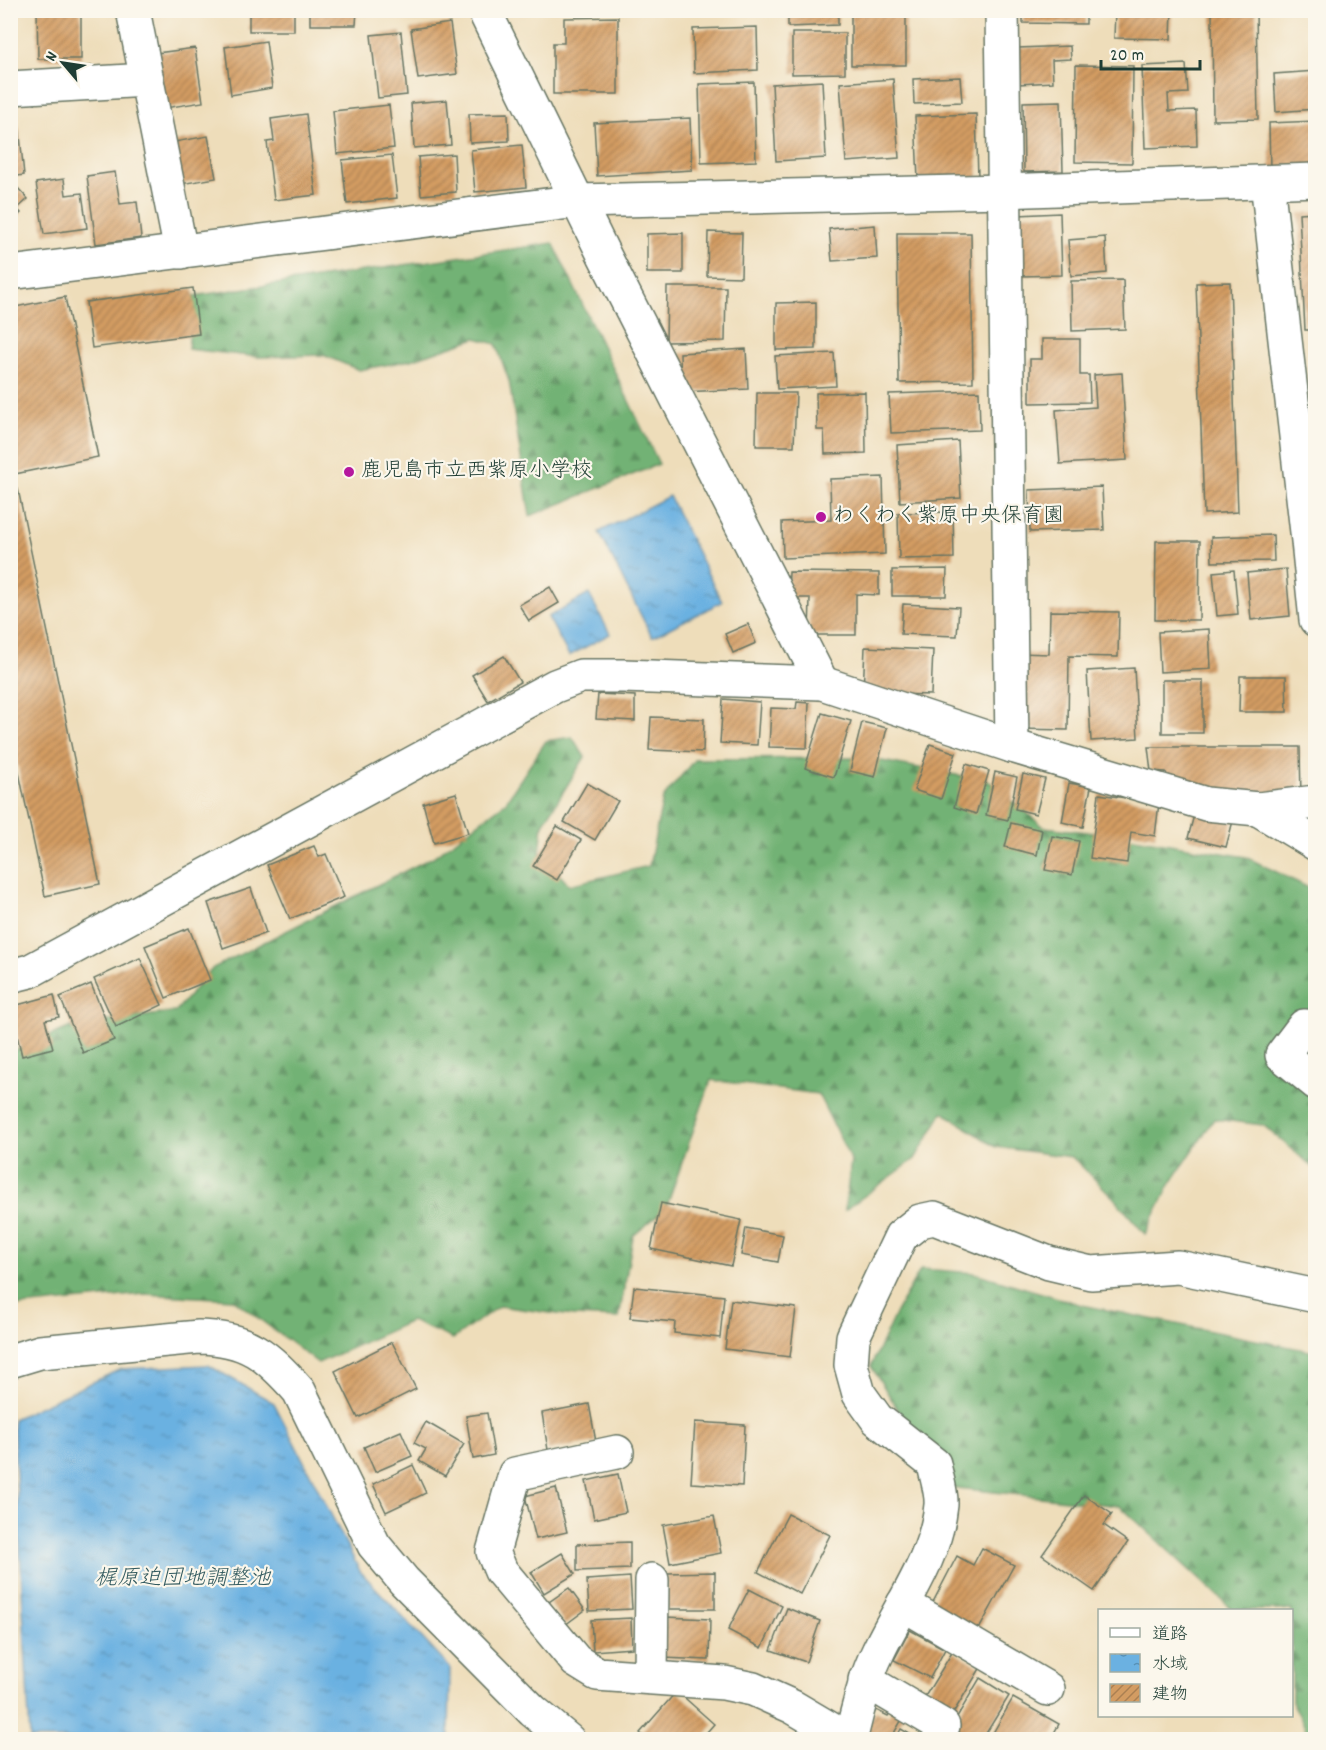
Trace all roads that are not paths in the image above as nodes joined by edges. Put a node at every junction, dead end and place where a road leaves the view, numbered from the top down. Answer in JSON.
{"nodes":[{"id":1,"x":133,"y":10,"type":"edge"},
{"id":2,"x":484,"y":10,"type":"edge"},
{"id":3,"x":1002,"y":10,"type":"edge"},
{"id":4,"x":147,"y":80,"type":"junction"},
{"id":5,"x":10,"y":88,"type":"edge"},
{"id":6,"x":1316,"y":180,"type":"edge"},
{"id":7,"x":1267,"y":182,"type":"junction"},
{"id":8,"x":1004,"y":191,"type":"junction"},
{"id":9,"x":578,"y":201,"type":"junction"},
{"id":10,"x":182,"y":252,"type":"junction"},
{"id":11,"x":10,"y":273,"type":"edge"},
{"id":12,"x":1316,"y":620,"type":"edge"},
{"id":13,"x":822,"y":683,"type":"junction"},
{"id":14,"x":1012,"y":746,"type":"junction"},
{"id":15,"x":1316,"y":801,"type":"edge"},
{"id":16,"x":1258,"y":809,"type":"junction"},
{"id":17,"x":1316,"y":844,"type":"edge"},
{"id":18,"x":10,"y":976,"type":"edge"},
{"id":19,"x":1316,"y":1027,"type":"edge"},
{"id":20,"x":1316,"y":1083,"type":"edge"},
{"id":21,"x":1316,"y":1296,"type":"edge"},
{"id":22,"x":10,"y":1361,"type":"edge"},
{"id":23,"x":617,"y":1452,"type":"dead end"},
{"id":24,"x":652,"y":1580,"type":"dead end"},
{"id":25,"x":903,"y":1604,"type":"junction"},
{"id":26,"x":651,"y":1677,"type":"junction"},
{"id":27,"x":866,"y":1680,"type":"junction"},
{"id":28,"x":1048,"y":1689,"type":"dead end"},
{"id":29,"x":943,"y":1726,"type":"dead end"},
{"id":30,"x":567,"y":1740,"type":"edge"},
{"id":31,"x":849,"y":1740,"type":"edge"}],
"edges":[{"from":1,"to":4,"type":"street"},
{"from":2,"to":9,"type":"street"},
{"from":3,"to":8,"type":"street"},
{"from":4,"to":5,"type":"street"},
{"from":4,"to":10,"type":"street"},
{"from":6,"to":7,"type":"street"},
{"from":7,"to":8,"type":"street"},
{"from":7,"to":12,"type":"street"},
{"from":8,"to":9,"type":"street"},
{"from":8,"to":14,"type":"street"},
{"from":9,"to":10,"type":"street"},
{"from":9,"to":13,"type":"street"},
{"from":10,"to":11,"type":"street"},
{"from":13,"to":14,"type":"street"},
{"from":13,"to":18,"type":"street"},
{"from":14,"to":16,"type":"street"},
{"from":15,"to":16,"type":"street"},
{"from":16,"to":17,"type":"street"},
{"from":19,"to":20,"type":"street"},
{"from":21,"to":25,"type":"street"},
{"from":22,"to":30,"type":"street"},
{"from":23,"to":26,"type":"street"},
{"from":24,"to":26,"type":"street"},
{"from":25,"to":27,"type":"street"},
{"from":25,"to":28,"type":"street"},
{"from":26,"to":31,"type":"street"},
{"from":27,"to":29,"type":"street"},
{"from":27,"to":31,"type":"street"}]}
